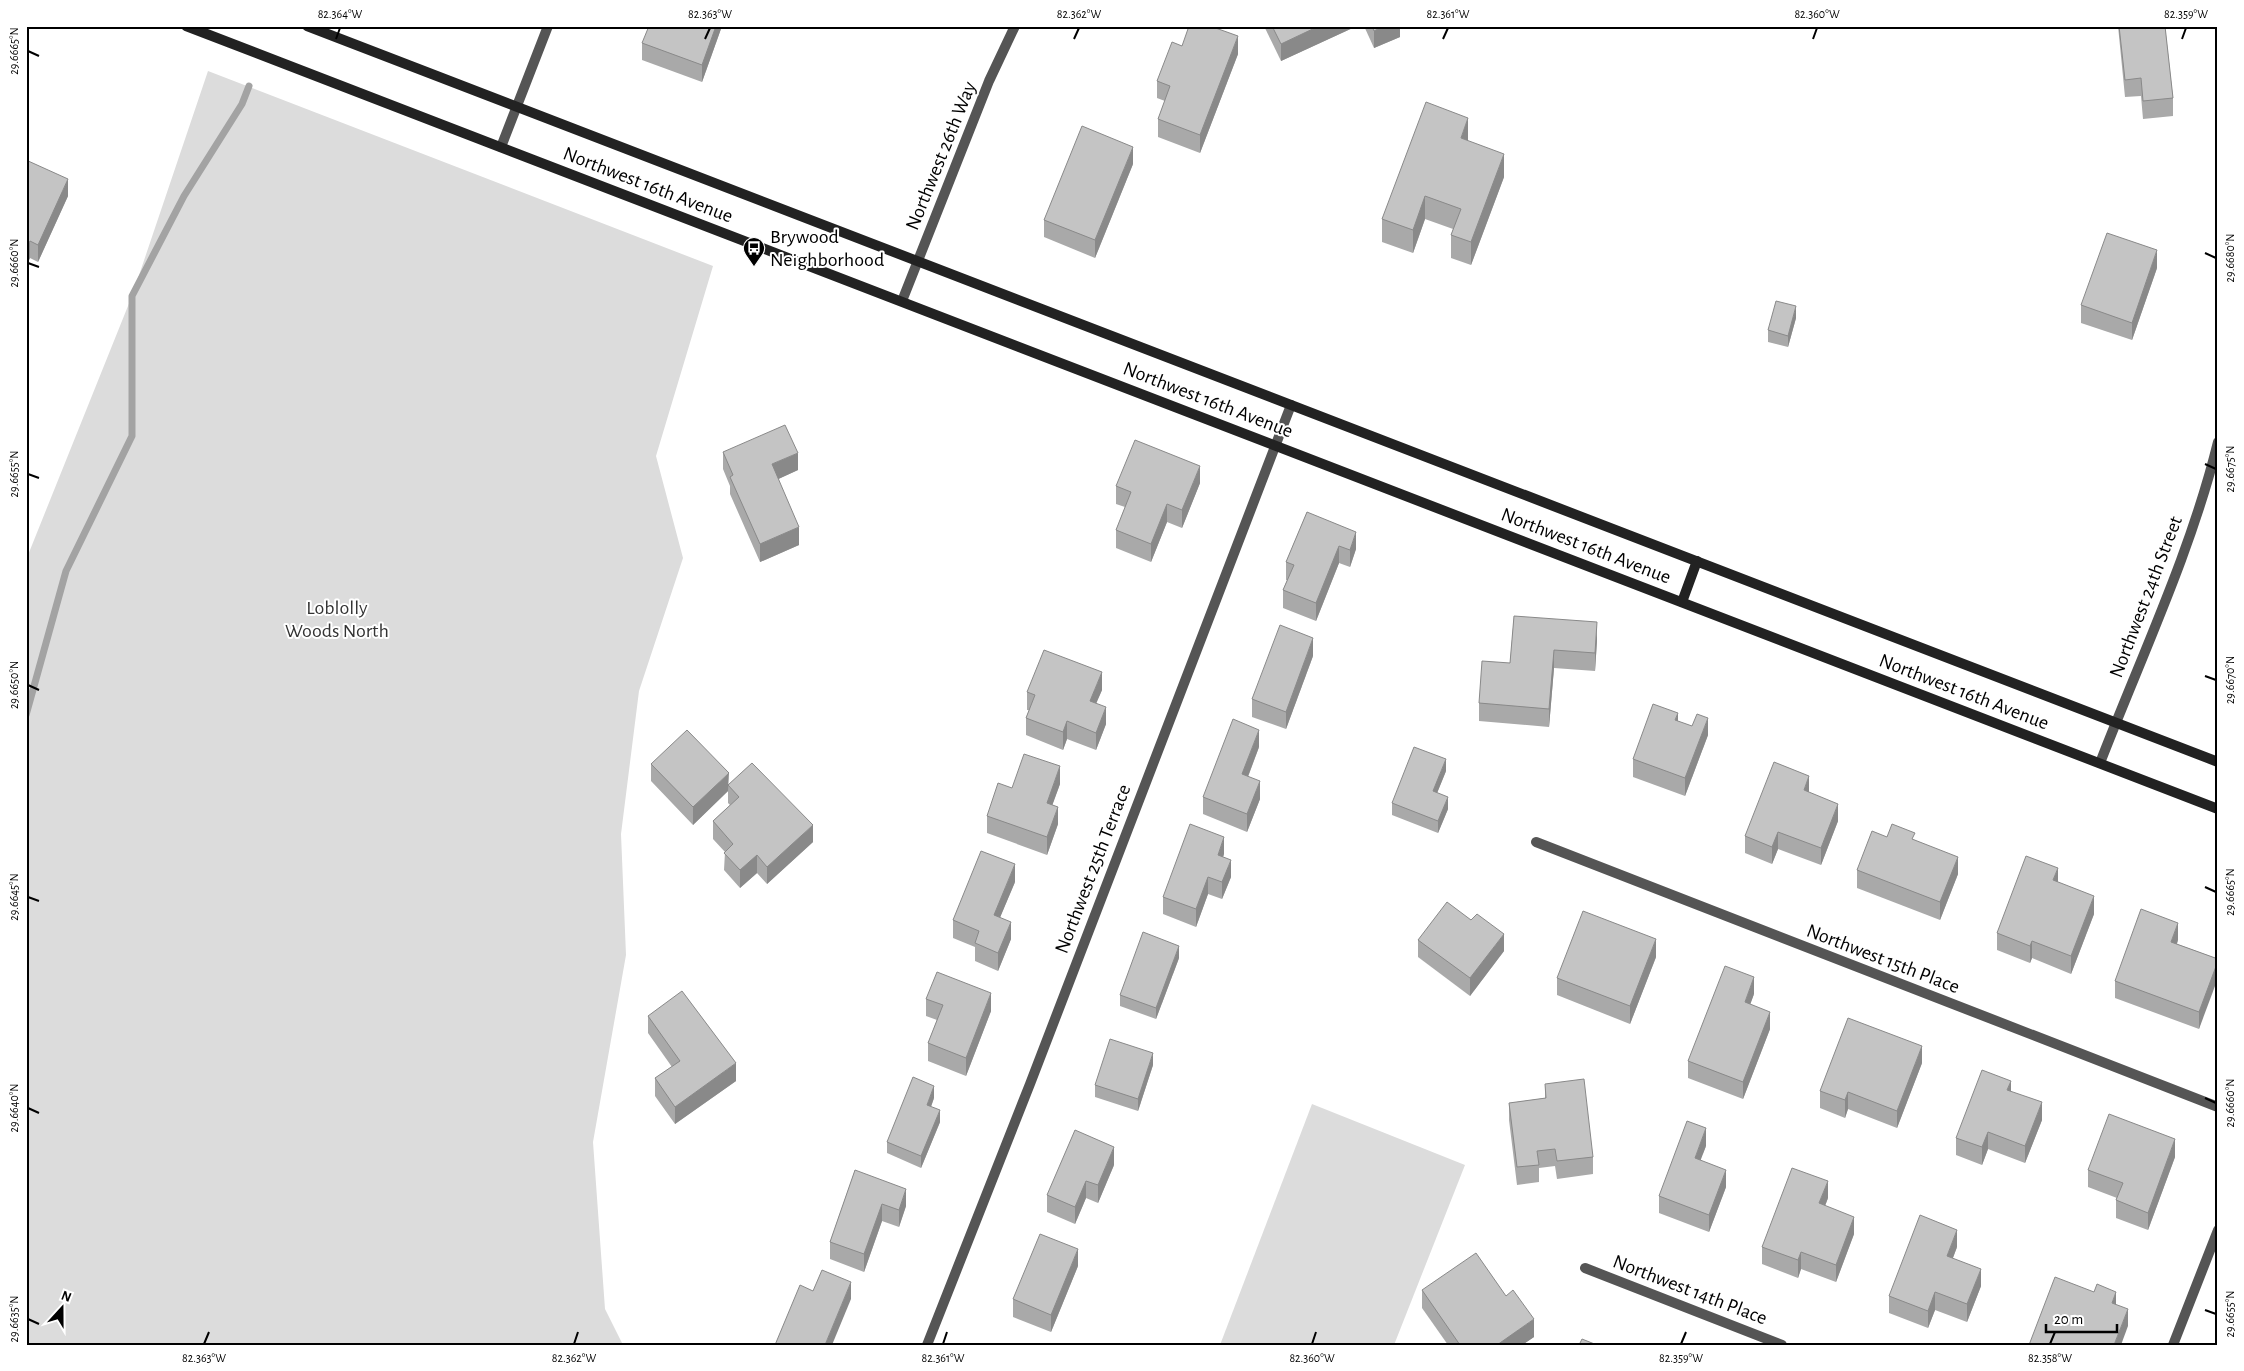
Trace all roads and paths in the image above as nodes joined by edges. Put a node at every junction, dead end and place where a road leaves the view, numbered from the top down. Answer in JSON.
{"nodes":[{"id":1,"x":186,"y":26,"type":"edge"},
{"id":2,"x":307,"y":26,"type":"edge"},
{"id":3,"x":548,"y":26,"type":"edge"},
{"id":4,"x":1015,"y":26,"type":"edge"},
{"id":5,"x":516,"y":108,"type":"junction"},
{"id":6,"x":501,"y":147,"type":"junction"},
{"id":7,"x":918,"y":262,"type":"junction"},
{"id":8,"x":902,"y":301,"type":"junction"},
{"id":9,"x":1291,"y":404,"type":"junction"},
{"id":10,"x":2218,"y":442,"type":"edge"},
{"id":11,"x":1276,"y":445,"type":"junction"},
{"id":12,"x":1697,"y":561,"type":"junction"},
{"id":13,"x":1682,"y":602,"type":"junction"},
{"id":14,"x":2115,"y":723,"type":"junction"},
{"id":15,"x":2218,"y":762,"type":"edge"},
{"id":16,"x":2100,"y":763,"type":"junction"},
{"id":17,"x":2218,"y":809,"type":"edge"},
{"id":18,"x":1536,"y":842,"type":"dead end"},
{"id":19,"x":2218,"y":1107,"type":"edge"},
{"id":20,"x":2218,"y":1230,"type":"edge"},
{"id":21,"x":1585,"y":1268,"type":"dead end"},
{"id":22,"x":927,"y":1345,"type":"edge"},
{"id":23,"x":1782,"y":1345,"type":"edge"},
{"id":24,"x":2173,"y":1345,"type":"edge"}],
"edges":[{"from":1,"to":6,"type":"main road","name":"Northwest 16th Avenue"},
{"from":2,"to":5,"type":"main road","name":"Northwest 16th Avenue"},
{"from":3,"to":5,"type":"street"},
{"from":4,"to":7,"type":"street","name":"Northwest 26th Way"},
{"from":5,"to":6,"type":"street"},
{"from":5,"to":7,"type":"main road","name":"Northwest 16th Avenue"},
{"from":6,"to":8,"type":"main road","name":"Northwest 16th Avenue"},
{"from":7,"to":8,"type":"street","name":"Northwest 26th Way"},
{"from":7,"to":9,"type":"main road","name":"Northwest 16th Avenue"},
{"from":8,"to":11,"type":"main road","name":"Northwest 16th Avenue"},
{"from":9,"to":11,"type":"street","name":"Northwest 25th Terrace"},
{"from":9,"to":12,"type":"main road","name":"Northwest 16th Avenue"},
{"from":10,"to":14,"type":"street","name":"Northwest 24th Street"},
{"from":11,"to":13,"type":"main road","name":"Northwest 16th Avenue"},
{"from":11,"to":22,"type":"street","name":"Northwest 25th Terrace"},
{"from":12,"to":13,"type":"main road"},
{"from":12,"to":14,"type":"main road","name":"Northwest 16th Avenue"},
{"from":13,"to":16,"type":"main road","name":"Northwest 16th Avenue"},
{"from":14,"to":15,"type":"main road","name":"Northwest 16th Avenue"},
{"from":14,"to":16,"type":"street","name":"Northwest 24th Street"},
{"from":16,"to":17,"type":"main road","name":"Northwest 16th Avenue"},
{"from":18,"to":19,"type":"street","name":"Northwest 15th Place"},
{"from":20,"to":24,"type":"street"},
{"from":21,"to":23,"type":"street","name":"Northwest 14th Place"}]}
